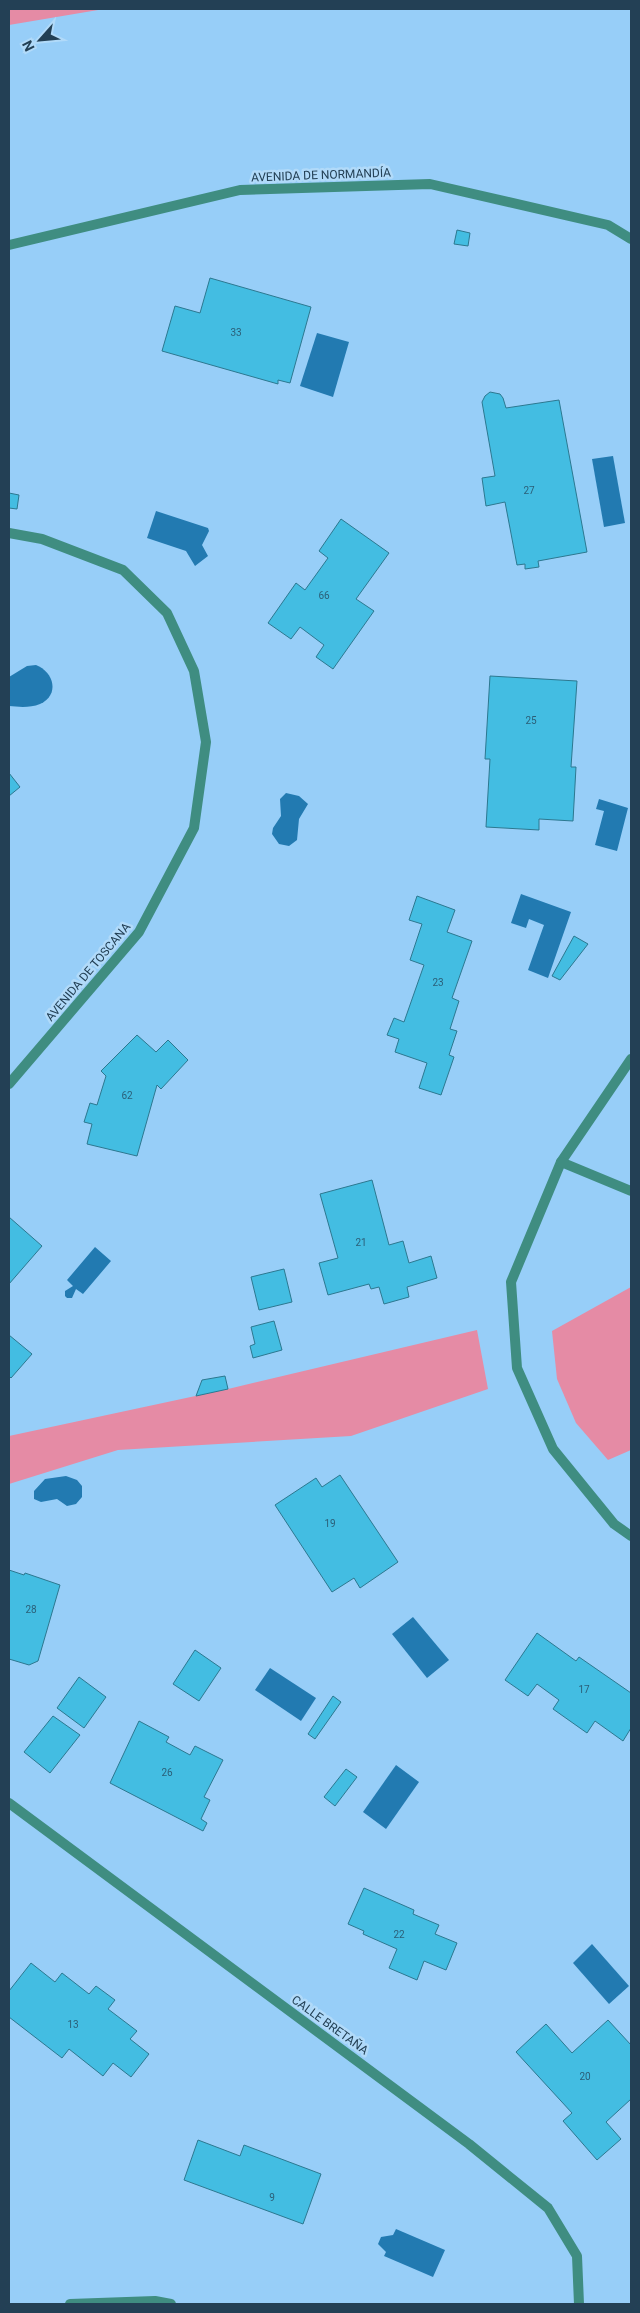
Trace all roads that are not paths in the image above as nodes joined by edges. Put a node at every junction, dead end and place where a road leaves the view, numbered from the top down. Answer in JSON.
{"nodes":[{"id":1,"x":631,"y":239,"type":"edge"},
{"id":2,"x":9,"y":246,"type":"edge"},
{"id":3,"x":9,"y":533,"type":"edge"},
{"id":4,"x":631,"y":1059,"type":"edge"},
{"id":5,"x":9,"y":1084,"type":"edge"},
{"id":6,"x":561,"y":1162,"type":"junction"},
{"id":7,"x":631,"y":1191,"type":"edge"},
{"id":8,"x":631,"y":1536,"type":"edge"},
{"id":9,"x":9,"y":1803,"type":"edge"},
{"id":10,"x":70,"y":2304,"type":"edge"},
{"id":11,"x":171,"y":2304,"type":"edge"},
{"id":12,"x":579,"y":2304,"type":"edge"}],
"edges":[{"from":1,"to":2,"type":"street","name":"AVENIDA DE NORMANDÍA"},
{"from":3,"to":5,"type":"street","name":"AVENIDA DE TOSCANA"},
{"from":4,"to":6,"type":"street"},
{"from":6,"to":7,"type":"street"},
{"from":6,"to":8,"type":"street"},
{"from":9,"to":12,"type":"street","name":"CALLE BRETAÑA"},
{"from":10,"to":11,"type":"street"}]}
